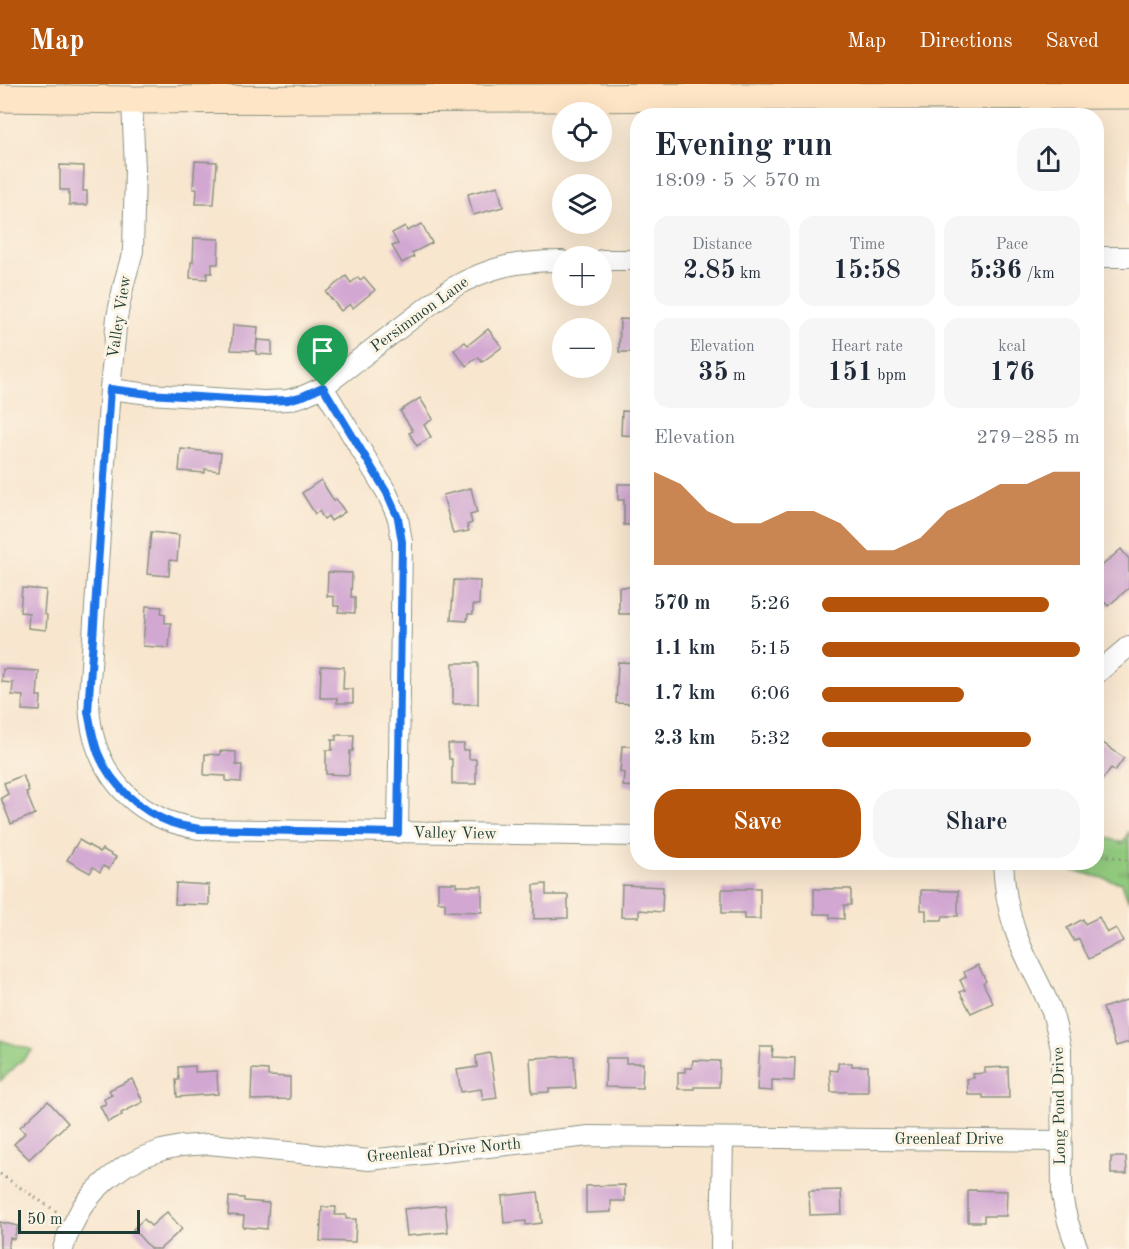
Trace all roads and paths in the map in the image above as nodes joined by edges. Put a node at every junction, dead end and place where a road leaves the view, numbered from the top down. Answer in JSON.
{"nodes":[{"id":1,"x":132,"y":92,"type":"edge"},
{"id":2,"x":1129,"y":95,"type":"edge"},
{"id":3,"x":0,"y":98,"type":"edge"},
{"id":4,"x":1104,"y":257,"type":"edge"},
{"id":5,"x":1129,"y":257,"type":"edge"},
{"id":6,"x":612,"y":260,"type":"edge"},
{"id":7,"x":630,"y":260,"type":"edge"},
{"id":8,"x":552,"y":261,"type":"edge"},
{"id":9,"x":323,"y":387,"type":"junction"},
{"id":10,"x":110,"y":389,"type":"junction"},
{"id":11,"x":1129,"y":646,"type":"edge"},
{"id":12,"x":1104,"y":667,"type":"edge"},
{"id":13,"x":398,"y":833,"type":"junction"},
{"id":14,"x":630,"y":836,"type":"edge"},
{"id":15,"x":1104,"y":855,"type":"edge"},
{"id":16,"x":1129,"y":861,"type":"edge"},
{"id":17,"x":1003,"y":870,"type":"edge"},
{"id":18,"x":723,"y":1138,"type":"junction"},
{"id":19,"x":838,"y":1139,"type":"joint"},
{"id":20,"x":1061,"y":1141,"type":"junction"},
{"id":21,"x":0,"y":1174,"type":"edge"},
{"id":22,"x":74,"y":1223,"type":"junction"},
{"id":23,"x":63,"y":1249,"type":"edge"},
{"id":24,"x":721,"y":1249,"type":"edge"},
{"id":25,"x":1078,"y":1249,"type":"edge"}],
"edges":[{"from":1,"to":2,"type":"main road"},
{"from":1,"to":3,"type":"main road"},
{"from":1,"to":10,"type":"street","name":"Valley View"},
{"from":4,"to":5,"type":"street"},
{"from":6,"to":7,"type":"street"},
{"from":8,"to":9,"type":"street","name":"Persimmon Lane"},
{"from":9,"to":10,"type":"street","name":"Persimmon Lane"},
{"from":9,"to":13,"type":"street"},
{"from":10,"to":13,"type":"street","name":"Valley View"},
{"from":11,"to":12,"type":"street"},
{"from":13,"to":14,"type":"street","name":"Valley View"},
{"from":15,"to":16,"type":"path"},
{"from":17,"to":20,"type":"street","name":"Long Pond Drive"},
{"from":18,"to":19,"type":"street","name":"Greenleaf Drive North"},
{"from":18,"to":22,"type":"street","name":"Greenleaf Drive North"},
{"from":18,"to":24,"type":"street"},
{"from":19,"to":20,"type":"street","name":"Greenleaf Drive"},
{"from":20,"to":25,"type":"street","name":"Long Pond Drive"},
{"from":21,"to":22,"type":"path"},
{"from":22,"to":23,"type":"street","name":"Greenleaf Drive North"}]}
